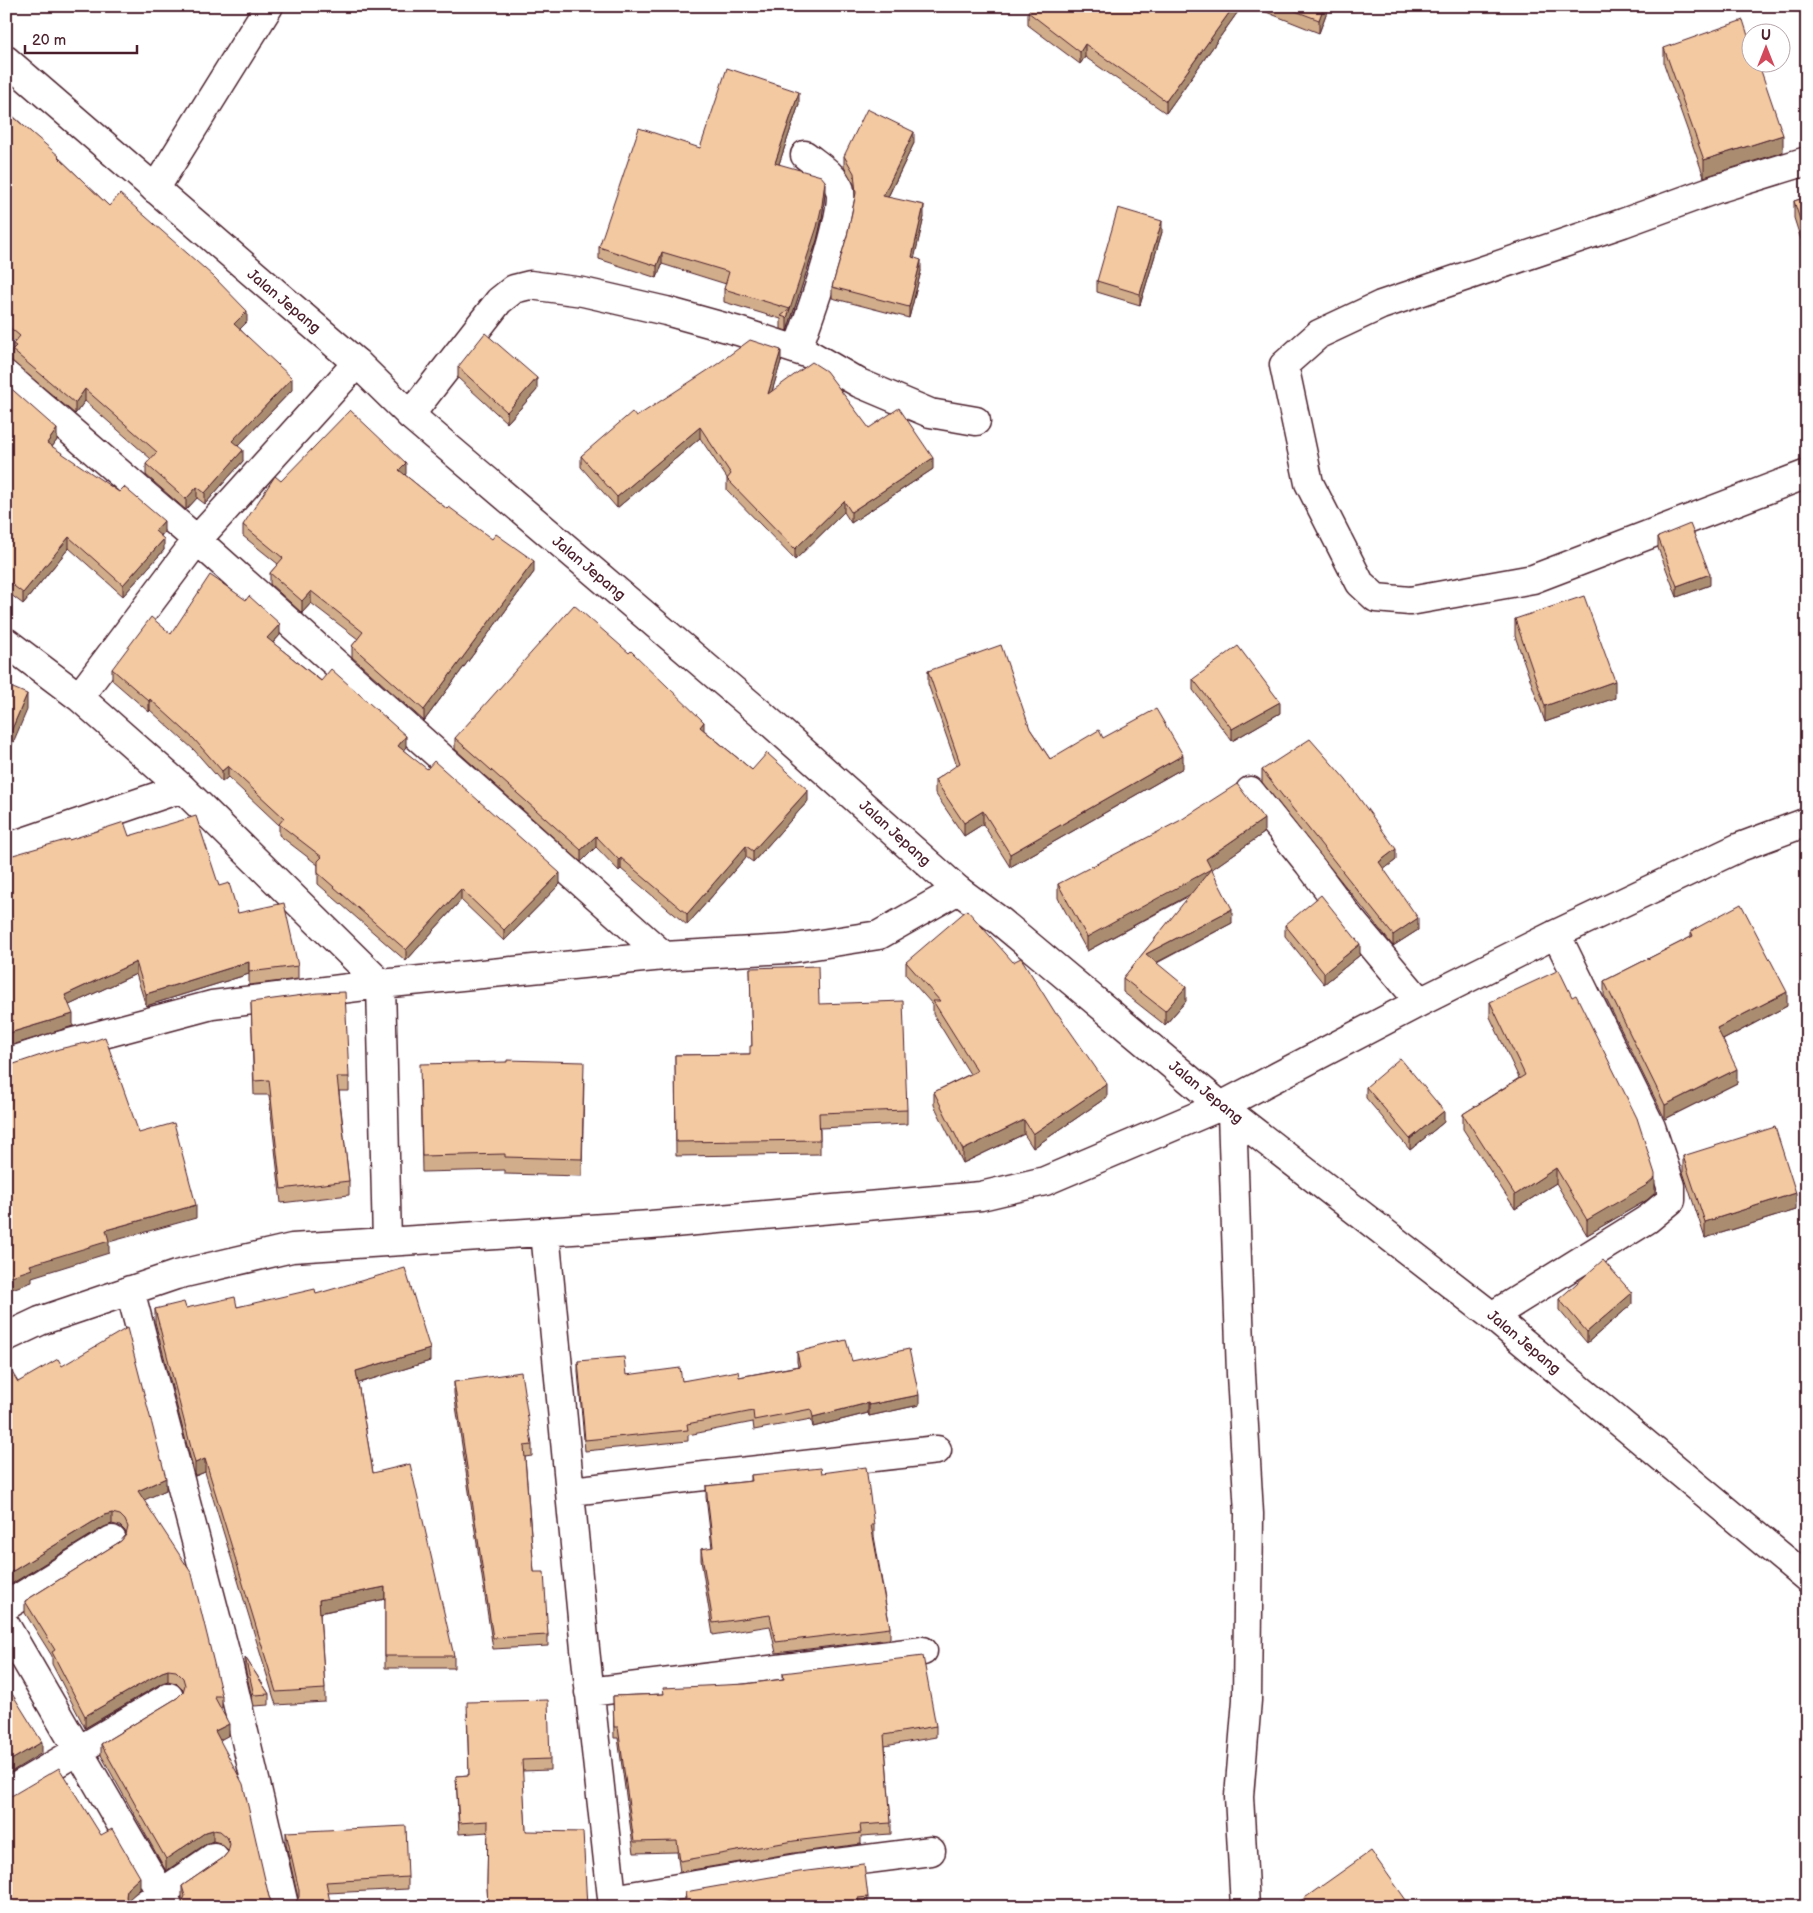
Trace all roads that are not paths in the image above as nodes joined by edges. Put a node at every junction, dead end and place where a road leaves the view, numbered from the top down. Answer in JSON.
{"nodes":[{"id":1,"x":268,"y":6,"type":"edge"},
{"id":2,"x":6,"y":60,"type":"edge"},
{"id":3,"x":805,"y":155,"type":"dead end"},
{"id":4,"x":1807,"y":161,"type":"edge"},
{"id":5,"x":155,"y":189,"type":"junction"},
{"id":6,"x":797,"y":350,"type":"junction"},
{"id":7,"x":357,"y":363,"type":"junction"},
{"id":8,"x":6,"y":375,"type":"edge"},
{"id":9,"x":410,"y":415,"type":"junction"},
{"id":10,"x":976,"y":421,"type":"dead end"},
{"id":11,"x":1807,"y":474,"type":"edge"},
{"id":12,"x":197,"y":540,"type":"junction"},
{"id":13,"x":6,"y":642,"type":"edge"},
{"id":14,"x":79,"y":697,"type":"junction"},
{"id":15,"x":182,"y":788,"type":"junction"},
{"id":16,"x":1250,"y":791,"type":"dead end"},
{"id":17,"x":1807,"y":822,"type":"edge"},
{"id":18,"x":6,"y":848,"type":"edge"},
{"id":19,"x":958,"y":890,"type":"junction"},
{"id":20,"x":1556,"y":934,"type":"junction"},
{"id":21,"x":664,"y":956,"type":"junction"},
{"id":22,"x":381,"y":984,"type":"junction"},
{"id":23,"x":1420,"y":1002,"type":"junction"},
{"id":24,"x":6,"y":1063,"type":"edge"},
{"id":25,"x":1227,"y":1110,"type":"junction"},
{"id":26,"x":545,"y":1232,"type":"junction"},
{"id":27,"x":386,"y":1242,"type":"junction"},
{"id":28,"x":130,"y":1290,"type":"junction"},
{"id":29,"x":1492,"y":1316,"type":"junction"},
{"id":30,"x":6,"y":1337,"type":"edge"},
{"id":31,"x":937,"y":1450,"type":"dead end"},
{"id":32,"x":571,"y":1491,"type":"junction"},
{"id":33,"x":112,"y":1540,"type":"dead end"},
{"id":34,"x":1807,"y":1578,"type":"edge"},
{"id":35,"x":6,"y":1606,"type":"edge"},
{"id":36,"x":6,"y":1626,"type":"edge"},
{"id":37,"x":923,"y":1651,"type":"dead end"},
{"id":38,"x":589,"y":1692,"type":"junction"},
{"id":39,"x":169,"y":1697,"type":"dead end"},
{"id":40,"x":78,"y":1750,"type":"junction"},
{"id":41,"x":6,"y":1793,"type":"edge"},
{"id":42,"x":931,"y":1851,"type":"dead end"},
{"id":43,"x":214,"y":1857,"type":"dead end"},
{"id":44,"x":158,"y":1902,"type":"edge"},
{"id":45,"x":613,"y":1903,"type":"edge"},
{"id":46,"x":284,"y":1905,"type":"dead end"},
{"id":47,"x":1245,"y":1907,"type":"edge"}],
"edges":[{"from":1,"to":5,"type":"street"},
{"from":2,"to":5,"type":"street","name":"Jalan Jepang"},
{"from":3,"to":6,"type":"street"},
{"from":4,"to":11,"type":"street"},
{"from":5,"to":7,"type":"street","name":"Jalan Jepang"},
{"from":6,"to":9,"type":"street"},
{"from":6,"to":10,"type":"street"},
{"from":7,"to":9,"type":"street","name":"Jalan Jepang"},
{"from":7,"to":12,"type":"street"},
{"from":8,"to":12,"type":"street"},
{"from":9,"to":19,"type":"street","name":"Jalan Jepang"},
{"from":12,"to":14,"type":"street"},
{"from":12,"to":21,"type":"street"},
{"from":13,"to":14,"type":"street"},
{"from":14,"to":15,"type":"street"},
{"from":15,"to":18,"type":"street"},
{"from":15,"to":22,"type":"street"},
{"from":16,"to":23,"type":"street"},
{"from":17,"to":20,"type":"street"},
{"from":19,"to":21,"type":"street"},
{"from":19,"to":25,"type":"street","name":"Jalan Jepang"},
{"from":20,"to":23,"type":"street"},
{"from":20,"to":29,"type":"street"},
{"from":21,"to":22,"type":"street"},
{"from":22,"to":24,"type":"street"},
{"from":22,"to":27,"type":"street"},
{"from":23,"to":25,"type":"street"},
{"from":25,"to":26,"type":"street"},
{"from":25,"to":29,"type":"street","name":"Jalan Jepang"},
{"from":25,"to":47,"type":"street"},
{"from":26,"to":27,"type":"street"},
{"from":26,"to":32,"type":"street"},
{"from":27,"to":28,"type":"street"},
{"from":28,"to":30,"type":"street"},
{"from":28,"to":46,"type":"street"},
{"from":29,"to":34,"type":"street","name":"Jalan Jepang"},
{"from":31,"to":32,"type":"street"},
{"from":32,"to":38,"type":"street"},
{"from":33,"to":35,"type":"street"},
{"from":36,"to":40,"type":"street"},
{"from":37,"to":38,"type":"street"},
{"from":38,"to":45,"type":"street"},
{"from":39,"to":40,"type":"street"},
{"from":40,"to":41,"type":"street"},
{"from":40,"to":44,"type":"street"},
{"from":42,"to":45,"type":"street"},
{"from":43,"to":44,"type":"street"}]}
